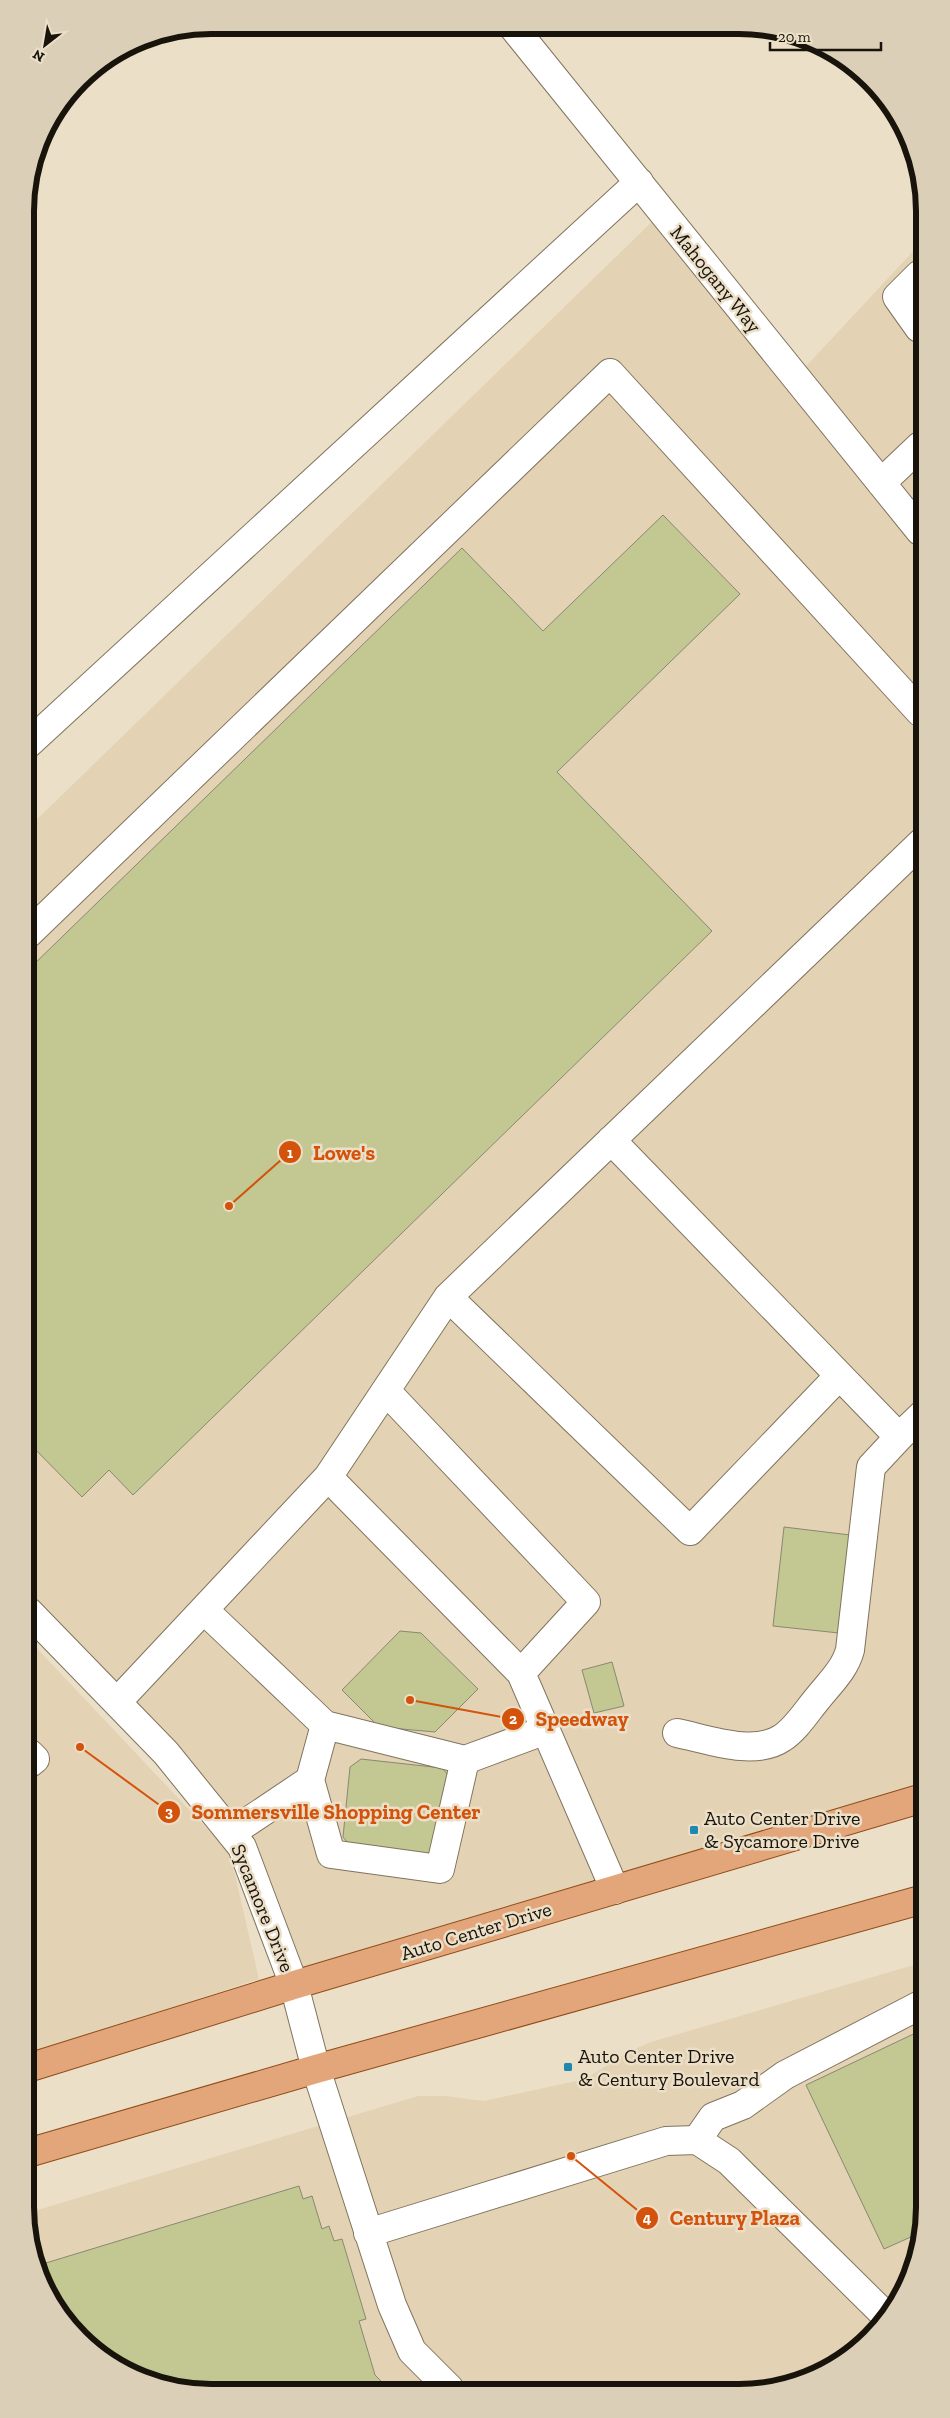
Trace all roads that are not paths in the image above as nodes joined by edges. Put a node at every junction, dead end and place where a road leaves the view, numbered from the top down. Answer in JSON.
{"nodes":[{"id":1,"x":518,"y":34,"type":"edge"},
{"id":2,"x":638,"y":182,"type":"junction"},
{"id":3,"x":916,"y":278,"type":"edge"},
{"id":4,"x":916,"y":324,"type":"edge"},
{"id":5,"x":916,"y":450,"type":"edge"},
{"id":6,"x":881,"y":483,"type":"junction"},
{"id":7,"x":916,"y":526,"type":"edge"},
{"id":8,"x":916,"y":708,"type":"edge"},
{"id":9,"x":34,"y":740,"type":"edge"},
{"id":10,"x":916,"y":848,"type":"edge"},
{"id":11,"x":34,"y":928,"type":"edge"},
{"id":12,"x":611,"y":1140,"type":"junction"},
{"id":13,"x":448,"y":1297,"type":"junction"},
{"id":14,"x":840,"y":1376,"type":"junction"},
{"id":15,"x":386,"y":1391,"type":"junction"},
{"id":16,"x":916,"y":1421,"type":"edge"},
{"id":17,"x":899,"y":1437,"type":"junction"},
{"id":18,"x":328,"y":1477,"type":"junction"},
{"id":19,"x":204,"y":1610,"type":"junction"},
{"id":20,"x":34,"y":1619,"type":"edge"},
{"id":21,"x":520,"y":1673,"type":"junction"},
{"id":22,"x":117,"y":1702,"type":"junction"},
{"id":23,"x":325,"y":1725,"type":"junction"},
{"id":24,"x":546,"y":1730,"type":"junction"},
{"id":25,"x":676,"y":1733,"type":"dead end"},
{"id":26,"x":465,"y":1760,"type":"junction"},
{"id":27,"x":310,"y":1780,"type":"junction"},
{"id":28,"x":916,"y":1800,"type":"edge"},
{"id":29,"x":231,"y":1833,"type":"junction"},
{"id":30,"x":615,"y":1890,"type":"junction"},
{"id":31,"x":916,"y":1901,"type":"edge"},
{"id":32,"x":294,"y":1985,"type":"junction"},
{"id":33,"x":916,"y":2008,"type":"edge"},
{"id":34,"x":34,"y":2066,"type":"edge"},
{"id":35,"x":316,"y":2069,"type":"junction"},
{"id":36,"x":697,"y":2140,"type":"junction"},
{"id":37,"x":34,"y":2151,"type":"edge"},
{"id":38,"x":368,"y":2233,"type":"junction"},
{"id":39,"x":882,"y":2312,"type":"edge"},
{"id":40,"x":445,"y":2384,"type":"edge"}],
"edges":[{"from":1,"to":2,"type":"street","name":"Mahogany Way"},
{"from":2,"to":6,"type":"street","name":"Mahogany Way"},
{"from":2,"to":9,"type":"street"},
{"from":3,"to":4,"type":"street"},
{"from":5,"to":6,"type":"street"},
{"from":6,"to":7,"type":"street","name":"Mahogany Way"},
{"from":8,"to":11,"type":"street"},
{"from":10,"to":12,"type":"street"},
{"from":12,"to":13,"type":"street"},
{"from":12,"to":14,"type":"street"},
{"from":13,"to":14,"type":"street"},
{"from":13,"to":15,"type":"street"},
{"from":14,"to":17,"type":"street"},
{"from":15,"to":18,"type":"street"},
{"from":15,"to":21,"type":"street"},
{"from":16,"to":17,"type":"street"},
{"from":17,"to":25,"type":"street"},
{"from":18,"to":19,"type":"street"},
{"from":18,"to":21,"type":"street"},
{"from":19,"to":22,"type":"street"},
{"from":19,"to":23,"type":"street"},
{"from":20,"to":22,"type":"street","name":"Sycamore Drive"},
{"from":21,"to":24,"type":"street"},
{"from":22,"to":29,"type":"street","name":"Sycamore Drive"},
{"from":23,"to":26,"type":"street"},
{"from":23,"to":27,"type":"street"},
{"from":24,"to":26,"type":"street"},
{"from":24,"to":30,"type":"street"},
{"from":26,"to":27,"type":"street"},
{"from":27,"to":29,"type":"street"},
{"from":28,"to":30,"type":"main road","name":"Auto Center Drive"},
{"from":29,"to":32,"type":"street","name":"Sycamore Drive"},
{"from":30,"to":32,"type":"main road","name":"Auto Center Drive"},
{"from":31,"to":35,"type":"main road"},
{"from":32,"to":34,"type":"main road","name":"Auto Center Drive"},
{"from":32,"to":35,"type":"street","name":"Sycamore Drive"},
{"from":33,"to":36,"type":"street"},
{"from":35,"to":37,"type":"main road"},
{"from":35,"to":38,"type":"street","name":"Sycamore Drive"},
{"from":36,"to":38,"type":"street"},
{"from":36,"to":39,"type":"street"},
{"from":38,"to":40,"type":"street","name":"Sycamore Drive"}]}
